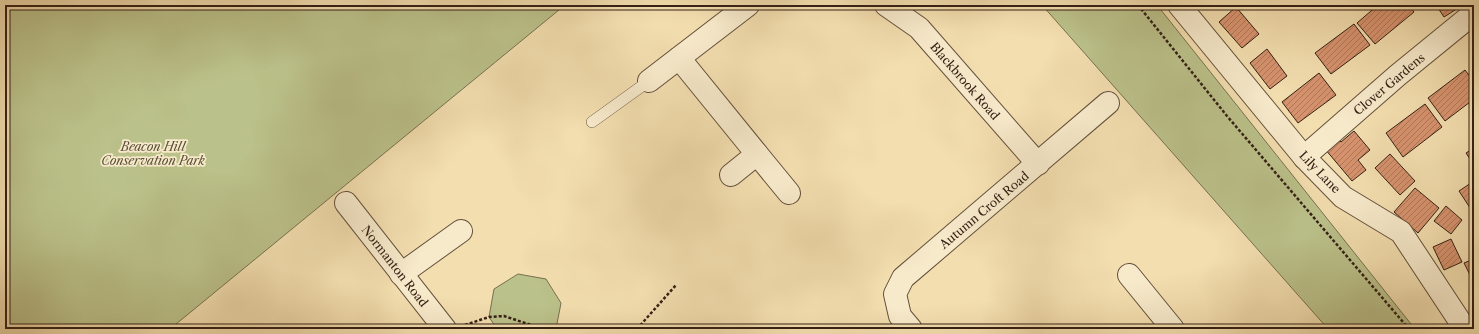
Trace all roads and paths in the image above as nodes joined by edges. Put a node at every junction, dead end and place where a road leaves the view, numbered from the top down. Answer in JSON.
{"nodes":[{"id":1,"x":886,"y":5,"type":"edge"},
{"id":2,"x":1138,"y":5,"type":"edge"},
{"id":3,"x":1179,"y":5,"type":"edge"},
{"id":4,"x":743,"y":6,"type":"edge"},
{"id":5,"x":1474,"y":13,"type":"edge"},
{"id":6,"x":679,"y":58,"type":"junction"},
{"id":7,"x":649,"y":81,"type":"joint"},
{"id":8,"x":1108,"y":103,"type":"dead end"},
{"id":9,"x":592,"y":122,"type":"dead end"},
{"id":10,"x":757,"y":154,"type":"junction"},
{"id":11,"x":1304,"y":157,"type":"junction"},
{"id":12,"x":1038,"y":164,"type":"junction"},
{"id":13,"x":731,"y":175,"type":"dead end"},
{"id":14,"x":789,"y":193,"type":"dead end"},
{"id":15,"x":346,"y":203,"type":"dead end"},
{"id":16,"x":461,"y":231,"type":"dead end"},
{"id":17,"x":401,"y":274,"type":"junction"},
{"id":18,"x":1129,"y":275,"type":"dead end"},
{"id":19,"x":676,"y":285,"type":"dead end"},
{"id":20,"x":454,"y":328,"type":"edge"},
{"id":21,"x":531,"y":329,"type":"edge"},
{"id":22,"x":637,"y":329,"type":"edge"},
{"id":23,"x":911,"y":329,"type":"edge"},
{"id":24,"x":1173,"y":329,"type":"edge"},
{"id":25,"x":1409,"y":329,"type":"edge"},
{"id":26,"x":1465,"y":329,"type":"edge"}],
"edges":[{"from":1,"to":12,"type":"street","name":"Blackbrook Road"},
{"from":2,"to":25,"type":"path"},
{"from":3,"to":11,"type":"street","name":"Lily Lane"},
{"from":4,"to":6,"type":"street"},
{"from":5,"to":11,"type":"street","name":"Clover Gardens"},
{"from":6,"to":7,"type":"street"},
{"from":6,"to":10,"type":"street"},
{"from":7,"to":9,"type":"lane"},
{"from":8,"to":12,"type":"street","name":"Autumn Croft Road"},
{"from":10,"to":13,"type":"street"},
{"from":10,"to":14,"type":"street"},
{"from":11,"to":26,"type":"street","name":"Lily Lane"},
{"from":12,"to":23,"type":"street","name":"Autumn Croft Road"},
{"from":15,"to":17,"type":"street","name":"Normanton Road"},
{"from":16,"to":17,"type":"street"},
{"from":17,"to":20,"type":"street","name":"Normanton Road"},
{"from":18,"to":24,"type":"street"},
{"from":19,"to":22,"type":"path"},
{"from":20,"to":21,"type":"path"}]}
